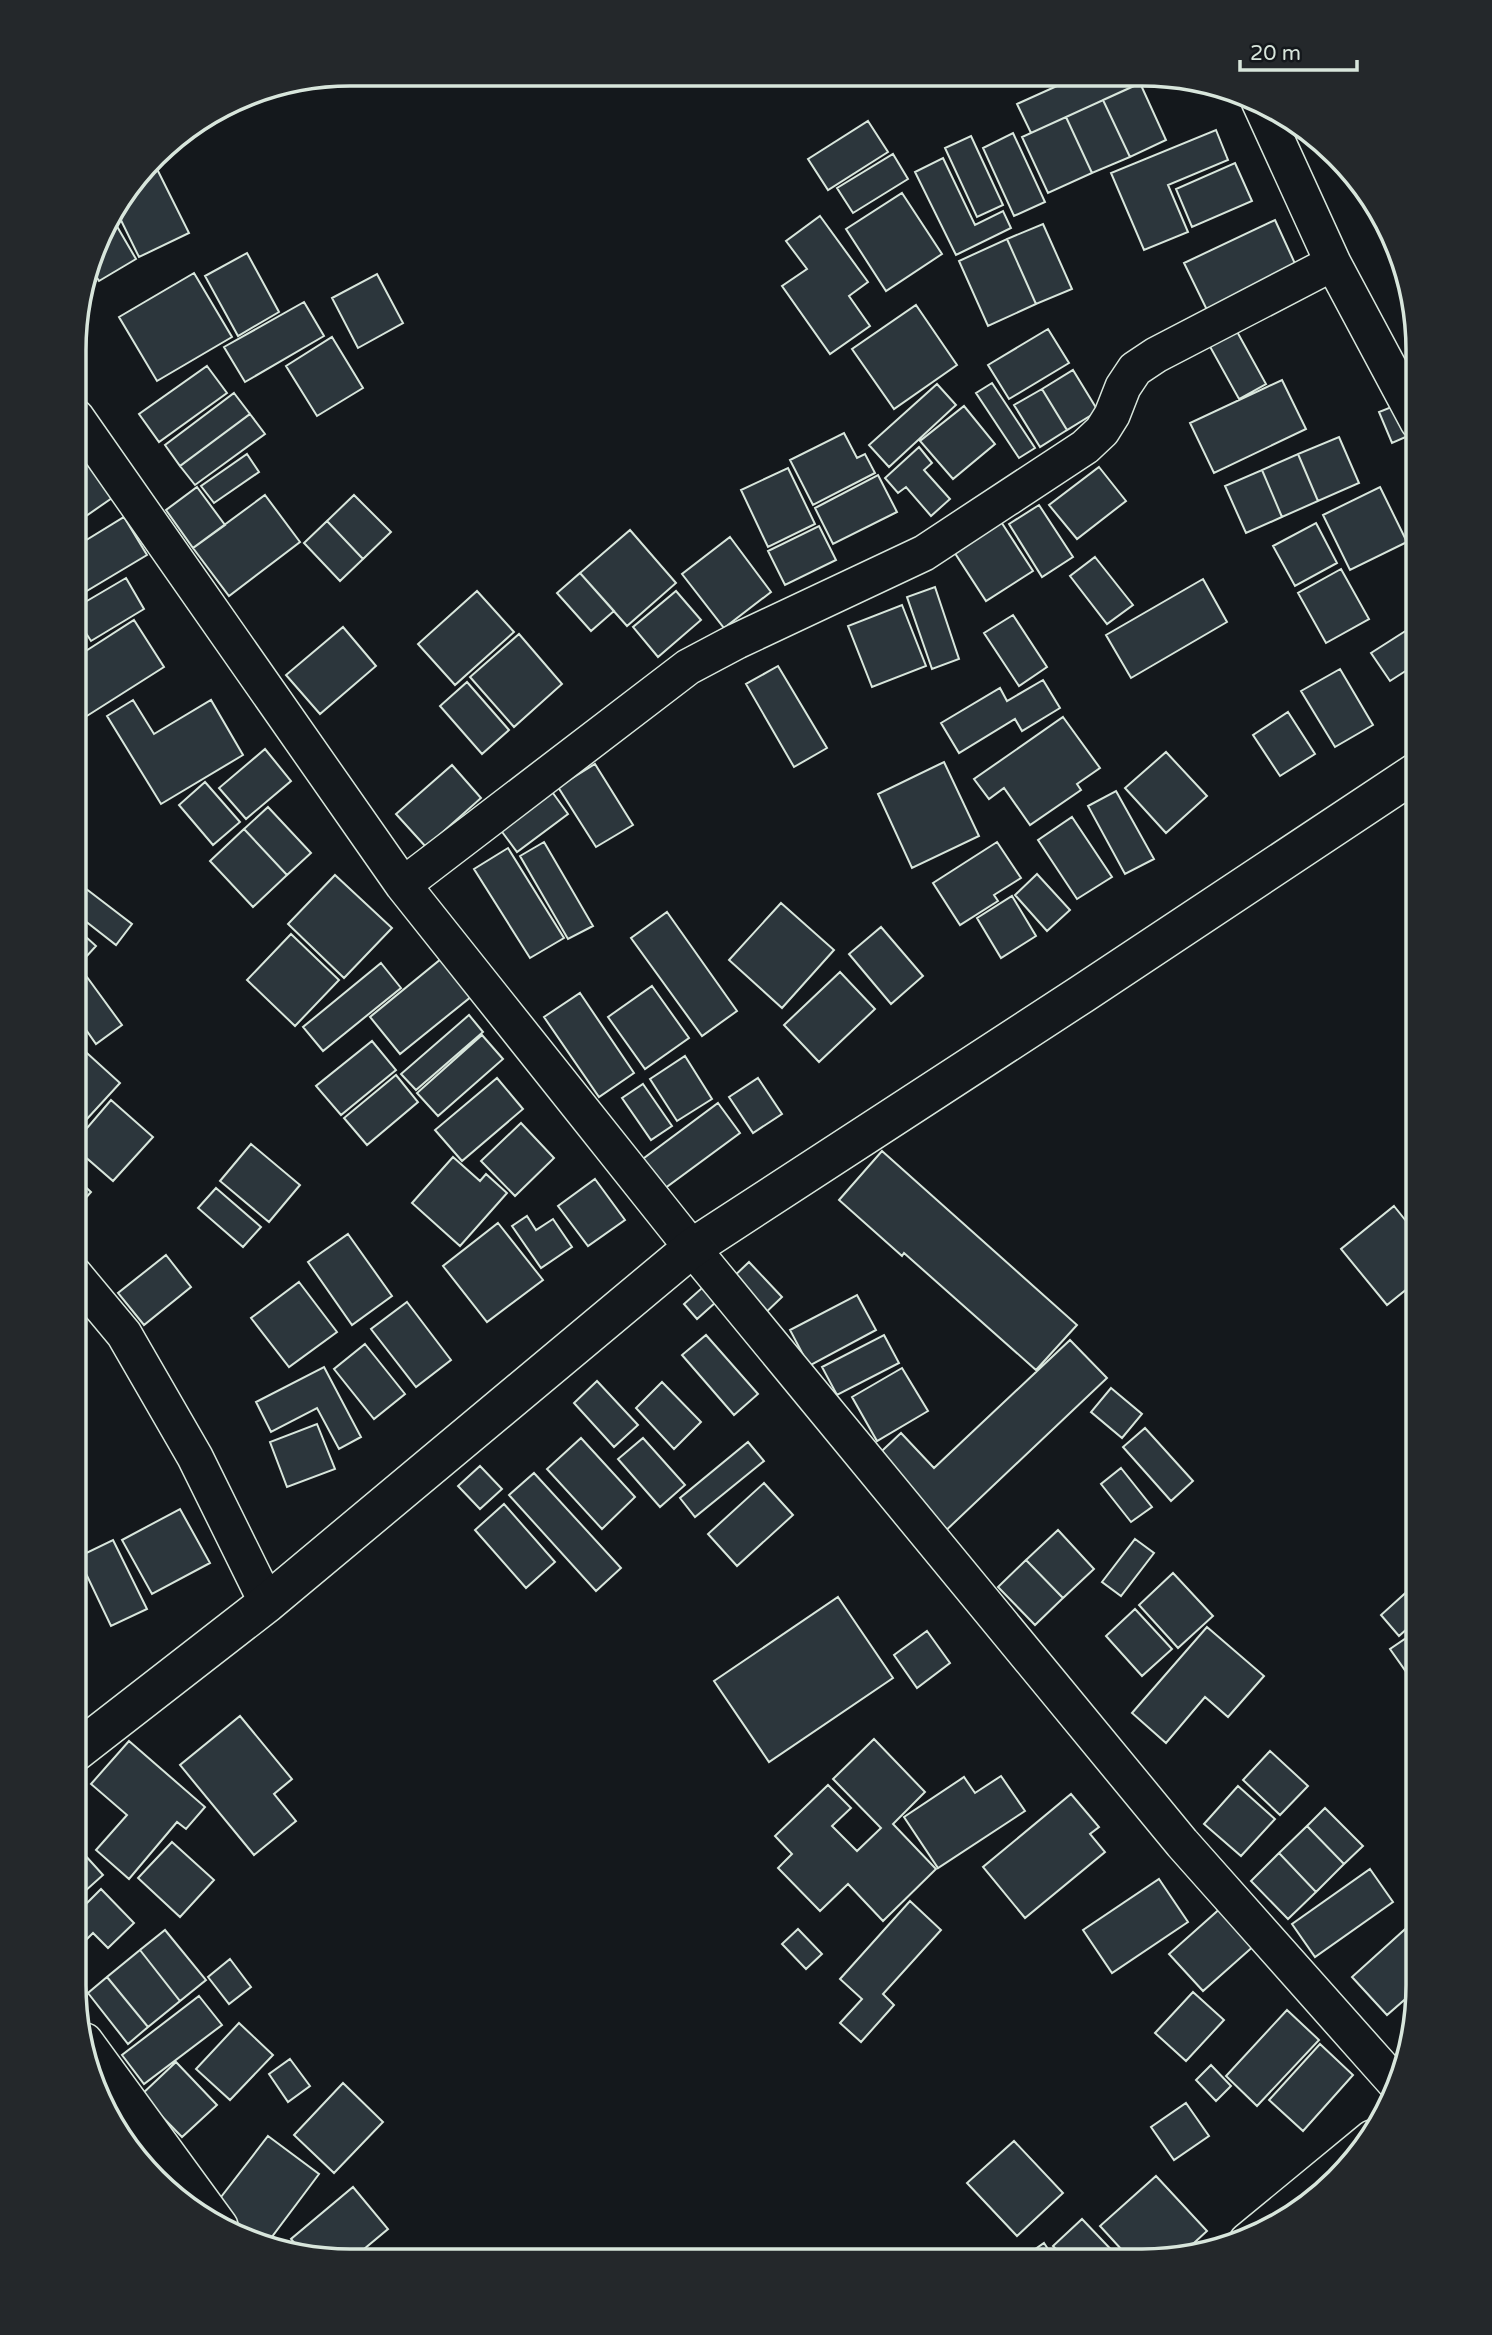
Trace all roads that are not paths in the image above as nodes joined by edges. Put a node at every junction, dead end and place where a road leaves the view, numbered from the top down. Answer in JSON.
{"nodes":[{"id":1,"x":1266,"y":117,"type":"edge"},
{"id":2,"x":1333,"y":263,"type":"junction"},
{"id":3,"x":1406,"y":398,"type":"edge"},
{"id":4,"x":86,"y":431,"type":"edge"},
{"id":5,"x":1406,"y":779,"type":"edge"},
{"id":6,"x":403,"y":886,"type":"junction"},
{"id":7,"x":692,"y":1248,"type":"junction"},
{"id":8,"x":86,"y":1287,"type":"edge"},
{"id":9,"x":267,"y":1604,"type":"junction"},
{"id":10,"x":86,"y":1744,"type":"edge"},
{"id":11,"x":95,"y":2055,"type":"edge"},
{"id":12,"x":1390,"y":2076,"type":"edge"},
{"id":13,"x":205,"y":2206,"type":"edge"}],
"edges":[{"from":1,"to":2,"type":"street"},
{"from":2,"to":3,"type":"street"},
{"from":2,"to":6,"type":"street"},
{"from":4,"to":6,"type":"street"},
{"from":5,"to":7,"type":"street"},
{"from":6,"to":7,"type":"street"},
{"from":7,"to":9,"type":"street"},
{"from":7,"to":12,"type":"street"},
{"from":8,"to":9,"type":"street"},
{"from":9,"to":10,"type":"street"},
{"from":11,"to":13,"type":"street"}]}
